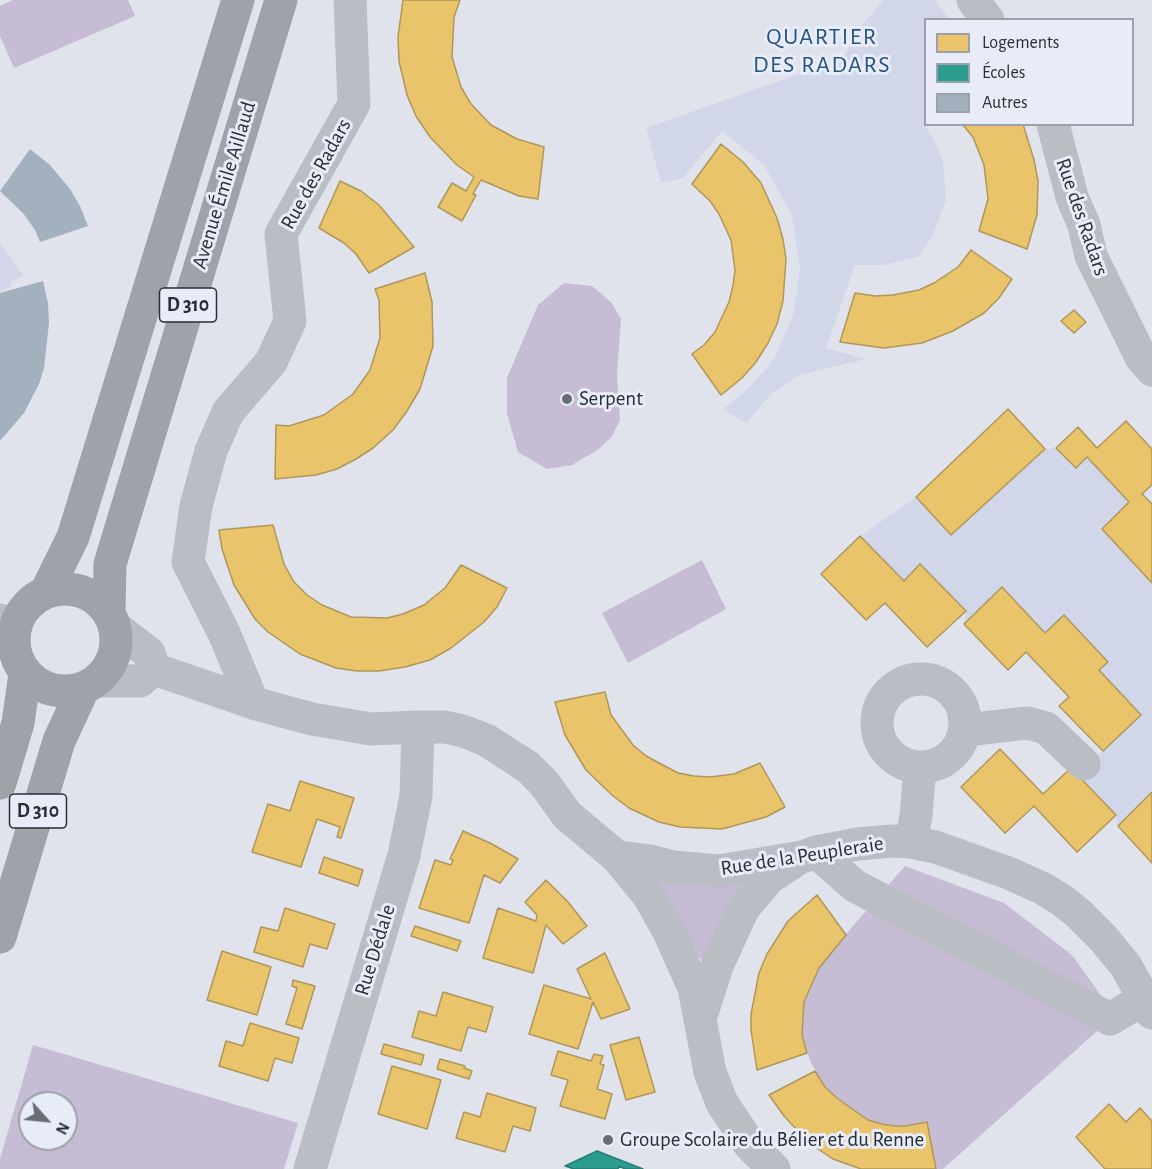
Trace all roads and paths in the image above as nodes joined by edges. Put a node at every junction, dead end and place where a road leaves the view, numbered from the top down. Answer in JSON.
{"nodes":[{"id":1,"x":238,"y":0,"type":"edge"},
{"id":2,"x":280,"y":0,"type":"edge"},
{"id":3,"x":350,"y":0,"type":"edge"},
{"id":4,"x":973,"y":0,"type":"edge"},
{"id":5,"x":986,"y":18,"type":"edge"},
{"id":6,"x":1054,"y":126,"type":"edge"},
{"id":7,"x":1152,"y":370,"type":"edge"},
{"id":8,"x":46,"y":592,"type":"junction"},
{"id":9,"x":111,"y":620,"type":"junction"},
{"id":10,"x":8,"y":622,"type":"edge"},
{"id":11,"x":154,"y":669,"type":"junction"},
{"id":12,"x":25,"y":674,"type":"junction"},
{"id":13,"x":90,"y":685,"type":"junction"},
{"id":14,"x":253,"y":703,"type":"junction"},
{"id":15,"x":418,"y":727,"type":"junction"},
{"id":16,"x":966,"y":730,"type":"junction"},
{"id":17,"x":1084,"y":764,"type":"dead end"},
{"id":18,"x":920,"y":768,"type":"junction"},
{"id":19,"x":0,"y":783,"type":"edge"},
{"id":20,"x":911,"y":842,"type":"junction"},
{"id":21,"x":809,"y":855,"type":"junction"},
{"id":22,"x":617,"y":857,"type":"junction"},
{"id":23,"x":0,"y":937,"type":"edge"},
{"id":24,"x":1148,"y":1006,"type":"edge"},
{"id":25,"x":701,"y":1016,"type":"junction"},
{"id":26,"x":310,"y":1169,"type":"edge"},
{"id":27,"x":774,"y":1169,"type":"edge"}],
"edges":[{"from":1,"to":8,"type":"main road","name":"Avenue Émile Aillaud","number":"D 310"},
{"from":2,"to":9,"type":"main road","name":"Avenue Émile Aillaud","number":"D 310"},
{"from":3,"to":14,"type":"street","name":"Rue des Radars"},
{"from":4,"to":5,"type":"street"},
{"from":6,"to":7,"type":"street","name":"Rue des Radars"},
{"from":8,"to":9,"type":"main road"},
{"from":8,"to":10,"type":"main road"},
{"from":9,"to":11,"type":"street"},
{"from":9,"to":13,"type":"main road"},
{"from":10,"to":12,"type":"main road"},
{"from":11,"to":13,"type":"street"},
{"from":11,"to":14,"type":"street"},
{"from":12,"to":13,"type":"main road"},
{"from":12,"to":19,"type":"main road","number":"D 310"},
{"from":13,"to":23,"type":"main road","number":"D 310"},
{"from":14,"to":15,"type":"street"},
{"from":15,"to":22,"type":"street"},
{"from":15,"to":26,"type":"street","name":"Rue Dédale"},
{"from":16,"to":17,"type":"street"},
{"from":16,"to":18,"type":"street"},
{"from":16,"to":18,"type":"street"},
{"from":18,"to":20,"type":"street"},
{"from":20,"to":21,"type":"street","name":"Rue de la Peupleraie"},
{"from":20,"to":24,"type":"street","name":"Rue de la Peupleraie"},
{"from":21,"to":22,"type":"street","name":"Rue de la Peupleraie"},
{"from":21,"to":24,"type":"street"},
{"from":21,"to":25,"type":"street"},
{"from":22,"to":25,"type":"street"},
{"from":25,"to":27,"type":"street"}]}
